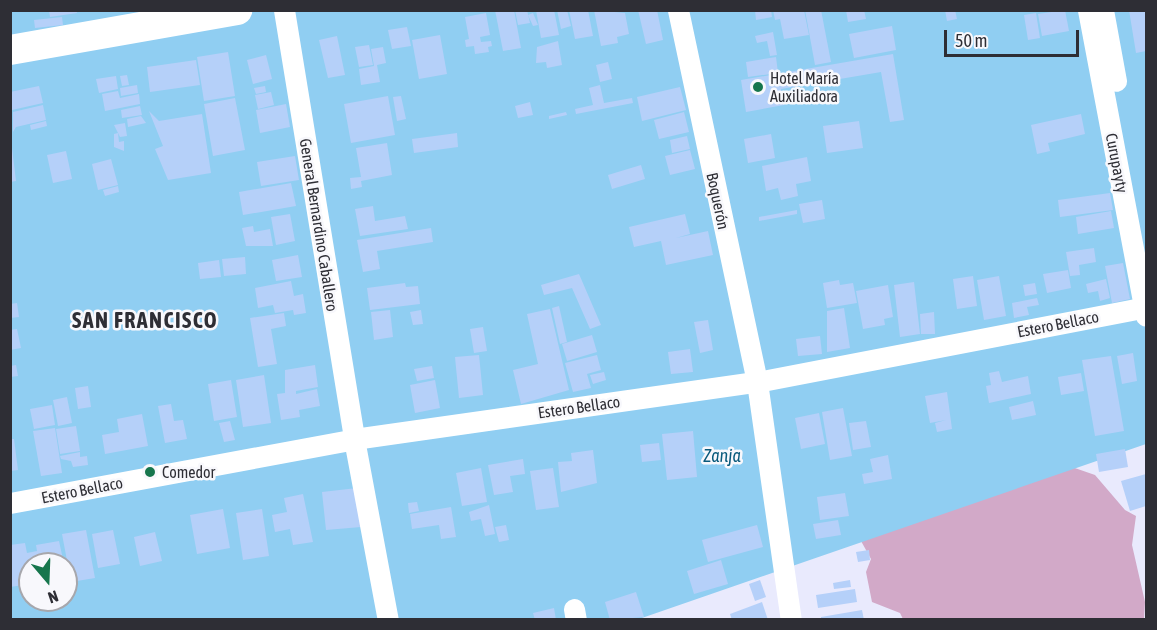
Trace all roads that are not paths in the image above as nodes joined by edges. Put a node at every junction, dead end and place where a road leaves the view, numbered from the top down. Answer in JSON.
{"nodes":[{"id":1,"x":238,"y":10,"type":"edge"},
{"id":2,"x":284,"y":10,"type":"edge"},
{"id":3,"x":678,"y":10,"type":"edge"},
{"id":4,"x":1088,"y":10,"type":"edge"},
{"id":5,"x":1103,"y":10,"type":"edge"},
{"id":6,"x":10,"y":50,"type":"edge"},
{"id":7,"x":1146,"y":247,"type":"edge"},
{"id":8,"x":1146,"y":310,"type":"edge"},
{"id":9,"x":757,"y":387,"type":"junction"},
{"id":10,"x":354,"y":439,"type":"junction"},
{"id":11,"x":10,"y":503,"type":"edge"},
{"id":12,"x":388,"y":620,"type":"edge"},
{"id":13,"x":791,"y":620,"type":"edge"}],
"edges":[{"from":1,"to":6,"type":"highway"},
{"from":2,"to":10,"type":"street","name":"General Bernardino Caballero"},
{"from":3,"to":9,"type":"street","name":"Boquerón"},
{"from":4,"to":8,"type":"street","name":"Curupayty"},
{"from":5,"to":7,"type":"street","name":"Curupayty"},
{"from":8,"to":9,"type":"street","name":"Estero Bellaco"},
{"from":9,"to":10,"type":"street","name":"Estero Bellaco"},
{"from":9,"to":13,"type":"street","name":"Boquerón"},
{"from":10,"to":11,"type":"street","name":"Estero Bellaco"},
{"from":10,"to":12,"type":"street","name":"General Bernardino Caballero"}]}
